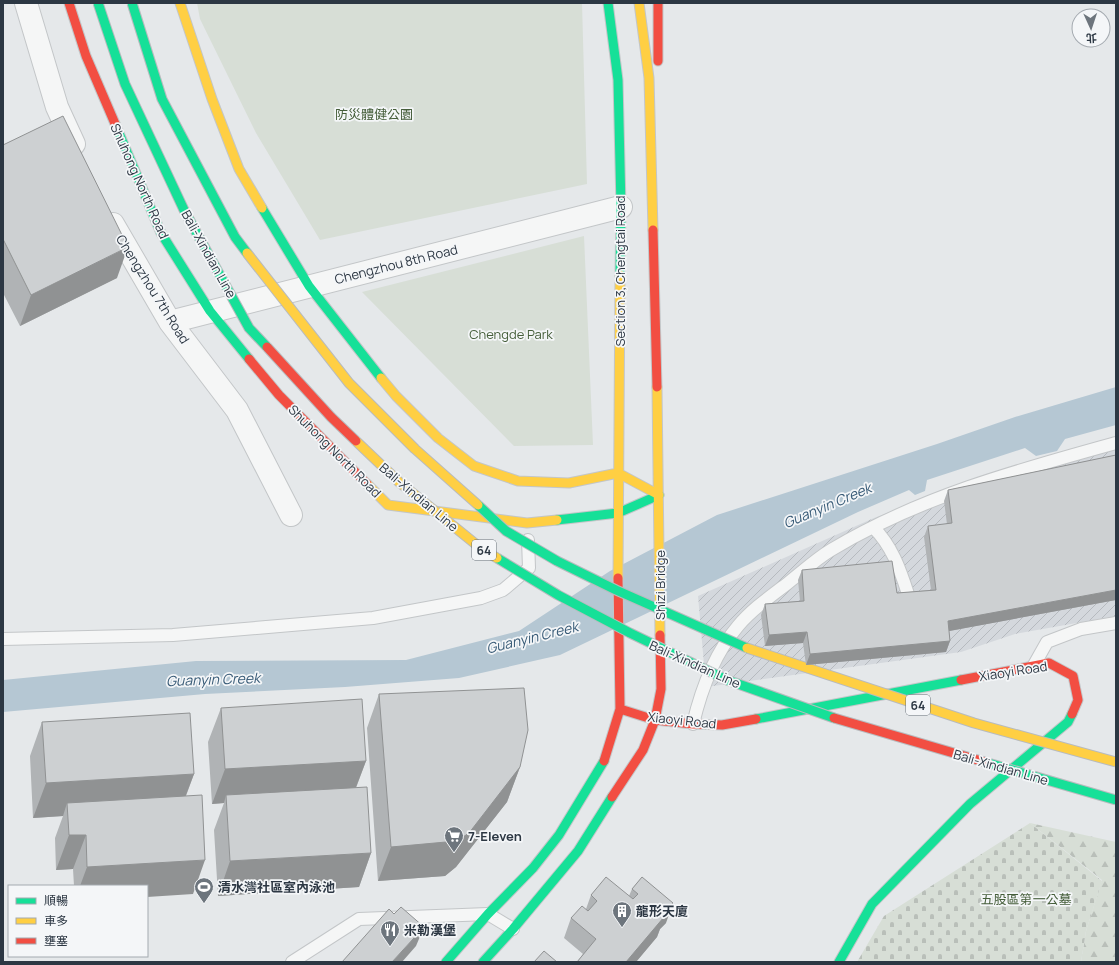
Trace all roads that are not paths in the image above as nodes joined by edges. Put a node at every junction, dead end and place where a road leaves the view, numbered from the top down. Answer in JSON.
{"nodes":[{"id":1,"x":26,"y":3,"type":"edge"},
{"id":2,"x":68,"y":3,"type":"edge"},
{"id":3,"x":98,"y":3,"type":"edge"},
{"id":4,"x":132,"y":3,"type":"edge"},
{"id":5,"x":180,"y":3,"type":"edge"},
{"id":6,"x":608,"y":3,"type":"edge"},
{"id":7,"x":639,"y":3,"type":"edge"},
{"id":8,"x":658,"y":3,"type":"edge"},
{"id":9,"x":82,"y":161,"type":"edge"},
{"id":10,"x":652,"y":170,"type":"junction"},
{"id":11,"x":621,"y":207,"type":"junction"},
{"id":12,"x":105,"y":209,"type":"edge"},
{"id":13,"x":309,"y":286,"type":"junction"},
{"id":14,"x":210,"y":311,"type":"junction"},
{"id":15,"x":170,"y":322,"type":"junction"},
{"id":16,"x":1116,"y":443,"type":"edge"},
{"id":17,"x":618,"y":473,"type":"junction"},
{"id":18,"x":659,"y":495,"type":"junction"},
{"id":19,"x":618,"y":513,"type":"junction"},
{"id":20,"x":291,"y":516,"type":"dead end"},
{"id":21,"x":527,"y":523,"type":"junction"},
{"id":22,"x":873,"y":527,"type":"junction"},
{"id":23,"x":908,"y":594,"type":"edge"},
{"id":24,"x":1116,"y":623,"type":"edge"},
{"id":25,"x":3,"y":639,"type":"edge"},
{"id":26,"x":1034,"y":665,"type":"junction"},
{"id":27,"x":620,"y":709,"type":"junction"},
{"id":28,"x":655,"y":720,"type":"junction"},
{"id":29,"x":693,"y":724,"type":"junction"},
{"id":30,"x":1116,"y":762,"type":"edge"},
{"id":31,"x":1116,"y":800,"type":"edge"},
{"id":32,"x":488,"y":914,"type":"junction"},
{"id":33,"x":513,"y":929,"type":"junction"},
{"id":34,"x":292,"y":962,"type":"edge"},
{"id":35,"x":446,"y":962,"type":"edge"},
{"id":36,"x":483,"y":962,"type":"edge"},
{"id":37,"x":839,"y":962,"type":"edge"}],
"edges":[{"from":1,"to":9,"type":"street"},
{"from":2,"to":14,"type":"main road","name":"Shuhong North Road"},
{"from":3,"to":31,"type":"main road","name":"Bali-Xindian Line","number":"64","bridge":true},
{"from":4,"to":30,"type":"main road","number":"64","bridge":true},
{"from":5,"to":13,"type":"main road"},
{"from":6,"to":11,"type":"main road","name":"Section 3, Chengtai Road"},
{"from":7,"to":10,"type":"main road"},
{"from":8,"to":10,"type":"main road"},
{"from":10,"to":18,"type":"main road"},
{"from":11,"to":13,"type":"street","name":"Chengzhou 8th Road"},
{"from":11,"to":17,"type":"main road","name":"Section 3, Chengtai Road"},
{"from":12,"to":15,"type":"street","name":"Chengzhou 7th Road"},
{"from":13,"to":14,"type":"street","name":"Chengzhou 8th Road"},
{"from":13,"to":17,"type":"main road"},
{"from":14,"to":15,"type":"street","name":"Chengzhou 8th Road"},
{"from":14,"to":21,"type":"main road","name":"Shuhong North Road"},
{"from":15,"to":20,"type":"street","name":"Chengzhou 7th Road"},
{"from":16,"to":22,"type":"lane"},
{"from":17,"to":18,"type":"main road"},
{"from":17,"to":19,"type":"main road","name":"Section 3, Chengtai Road"},
{"from":18,"to":19,"type":"main road","name":"Shuhong North Road"},
{"from":18,"to":28,"type":"main road","name":"Shizi Bridge"},
{"from":19,"to":21,"type":"main road","name":"Shuhong North Road"},
{"from":19,"to":27,"type":"main road","name":"Section 3, Chengtai Road","bridge":true},
{"from":21,"to":25,"type":"lane"},
{"from":22,"to":23,"type":"lane"},
{"from":22,"to":29,"type":"lane"},
{"from":24,"to":26,"type":"lane"},
{"from":26,"to":29,"type":"main road","name":"Xiaoyi Road"},
{"from":26,"to":37,"type":"main road","name":"Xiaoyi Road"},
{"from":27,"to":28,"type":"main road","name":"Xiaoyi Road"},
{"from":27,"to":32,"type":"main road"},
{"from":28,"to":29,"type":"main road","name":"Xiaoyi Road"},
{"from":28,"to":33,"type":"main road"},
{"from":32,"to":33,"type":"lane"},
{"from":32,"to":34,"type":"lane"},
{"from":32,"to":35,"type":"main road"},
{"from":33,"to":36,"type":"main road"}]}
